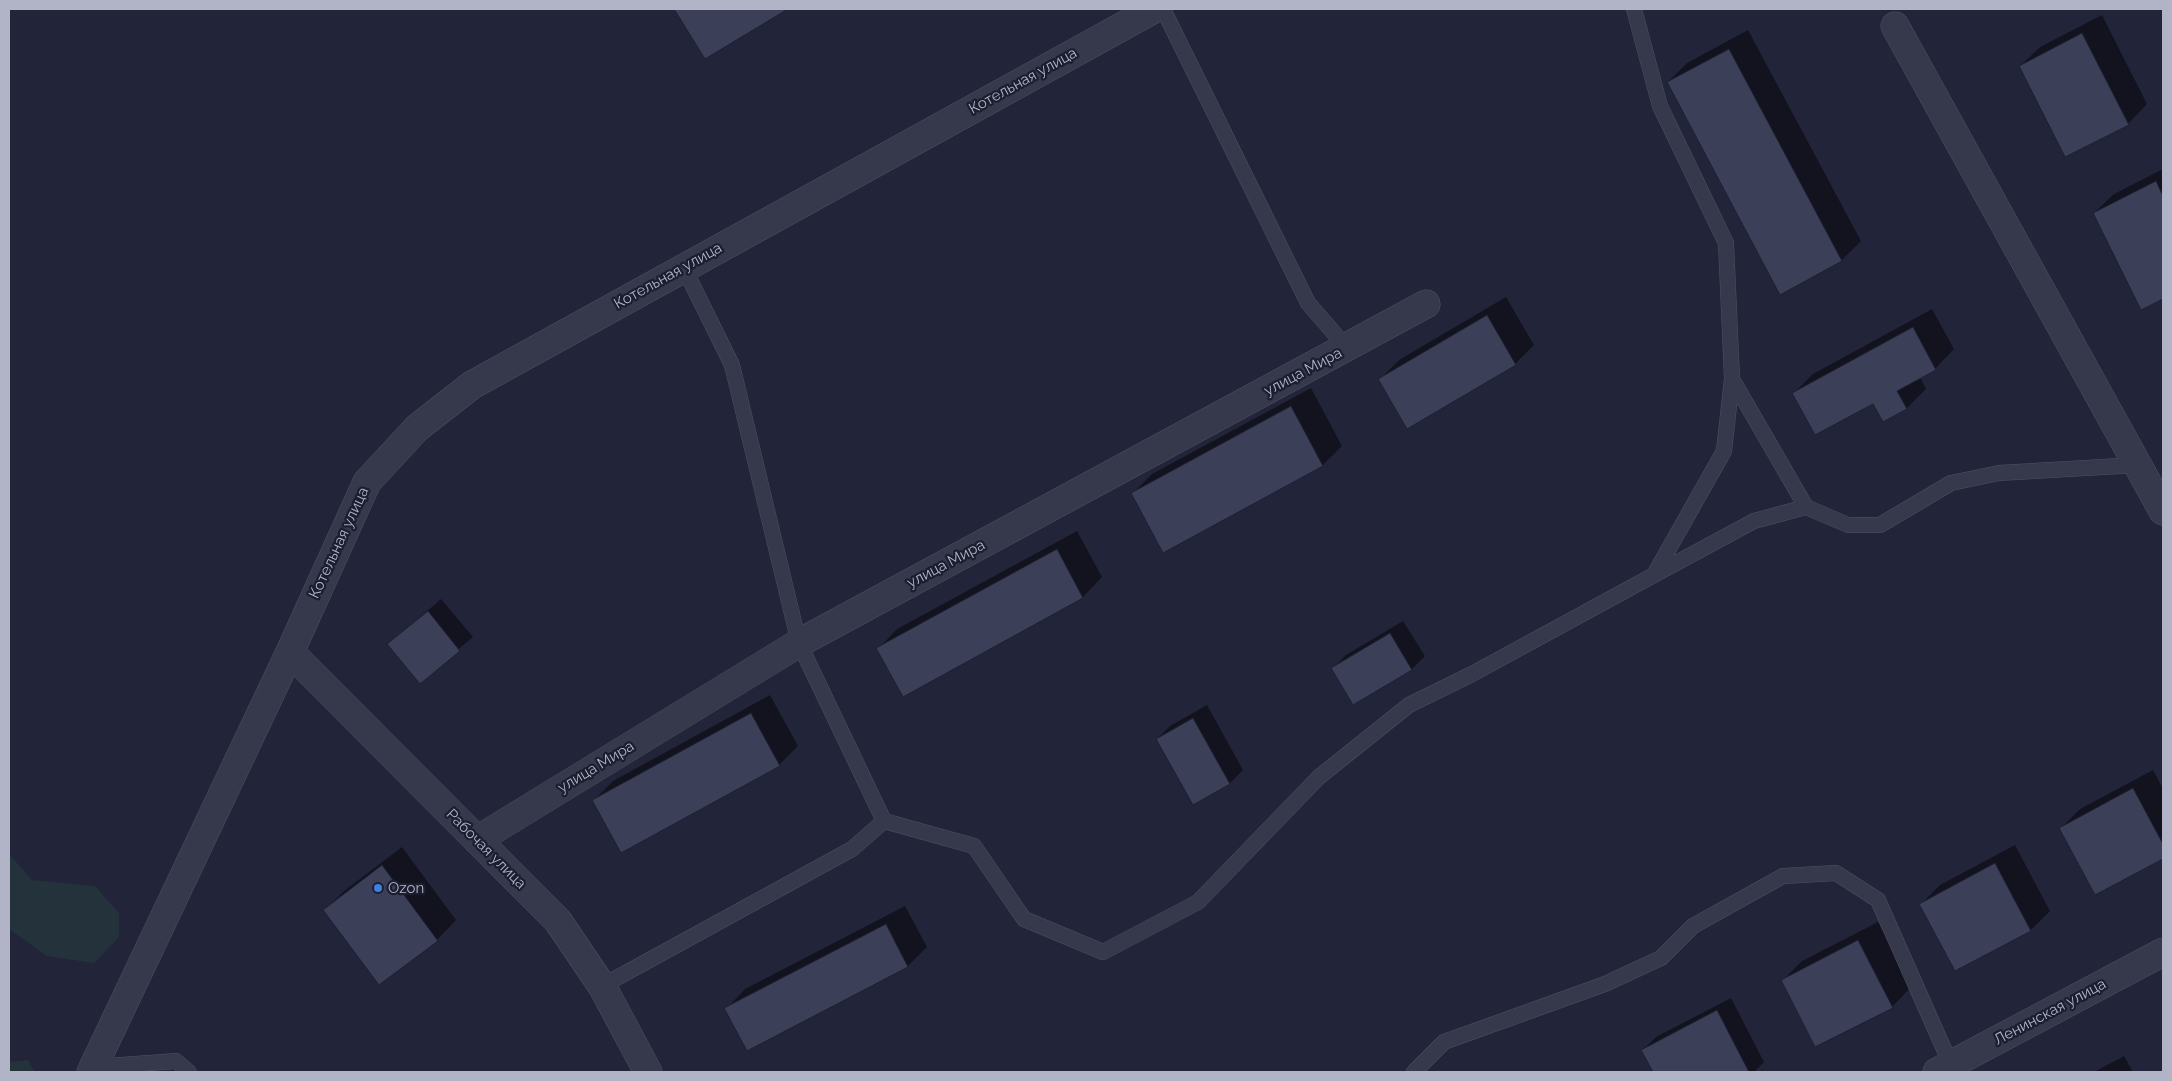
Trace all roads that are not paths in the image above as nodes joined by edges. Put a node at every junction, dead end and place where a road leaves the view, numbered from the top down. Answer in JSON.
{"nodes":[{"id":1,"x":1154,"y":9,"type":"edge"},
{"id":2,"x":1163,"y":9,"type":"edge"},
{"id":3,"x":1634,"y":9,"type":"edge"},
{"id":4,"x":1895,"y":26,"type":"dead end"},
{"id":5,"x":684,"y":268,"type":"junction"},
{"id":6,"x":1426,"y":304,"type":"dead end"},
{"id":7,"x":1347,"y":348,"type":"junction"},
{"id":8,"x":1732,"y":379,"type":"junction"},
{"id":9,"x":2137,"y":465,"type":"junction"},
{"id":10,"x":1806,"y":508,"type":"junction"},
{"id":11,"x":2163,"y":511,"type":"edge"},
{"id":12,"x":1654,"y":575,"type":"junction"},
{"id":13,"x":799,"y":643,"type":"junction"},
{"id":14,"x":290,"y":652,"type":"junction"},
{"id":15,"x":884,"y":821,"type":"junction"},
{"id":16,"x":476,"y":840,"type":"junction"},
{"id":17,"x":2163,"y":952,"type":"edge"},
{"id":18,"x":602,"y":986,"type":"junction"},
{"id":19,"x":1944,"y":1069,"type":"edge"},
{"id":20,"x":93,"y":1070,"type":"edge"},
{"id":21,"x":189,"y":1072,"type":"edge"},
{"id":22,"x":648,"y":1072,"type":"edge"},
{"id":23,"x":1414,"y":1072,"type":"edge"}],
"edges":[{"from":1,"to":5,"type":"street","name":"Котельная улица"},
{"from":2,"to":7,"type":"lane"},
{"from":3,"to":8,"type":"lane"},
{"from":4,"to":9,"type":"street"},
{"from":5,"to":13,"type":"lane"},
{"from":5,"to":14,"type":"street","name":"Котельная улица"},
{"from":6,"to":7,"type":"street","name":"улица Мира"},
{"from":7,"to":13,"type":"street","name":"улица Мира"},
{"from":8,"to":10,"type":"lane"},
{"from":8,"to":12,"type":"lane"},
{"from":9,"to":10,"type":"lane"},
{"from":9,"to":11,"type":"street"},
{"from":10,"to":12,"type":"lane"},
{"from":12,"to":15,"type":"lane"},
{"from":13,"to":15,"type":"lane"},
{"from":13,"to":16,"type":"street","name":"улица Мира"},
{"from":14,"to":16,"type":"street","name":"Рабочая улица"},
{"from":14,"to":20,"type":"street","name":"Котельная улица"},
{"from":15,"to":18,"type":"lane"},
{"from":16,"to":18,"type":"street","name":"Рабочая улица"},
{"from":17,"to":19,"type":"street","name":"Ленинская улица"},
{"from":18,"to":22,"type":"street","name":"Рабочая улица"},
{"from":19,"to":23,"type":"lane"},
{"from":20,"to":21,"type":"lane"}]}
